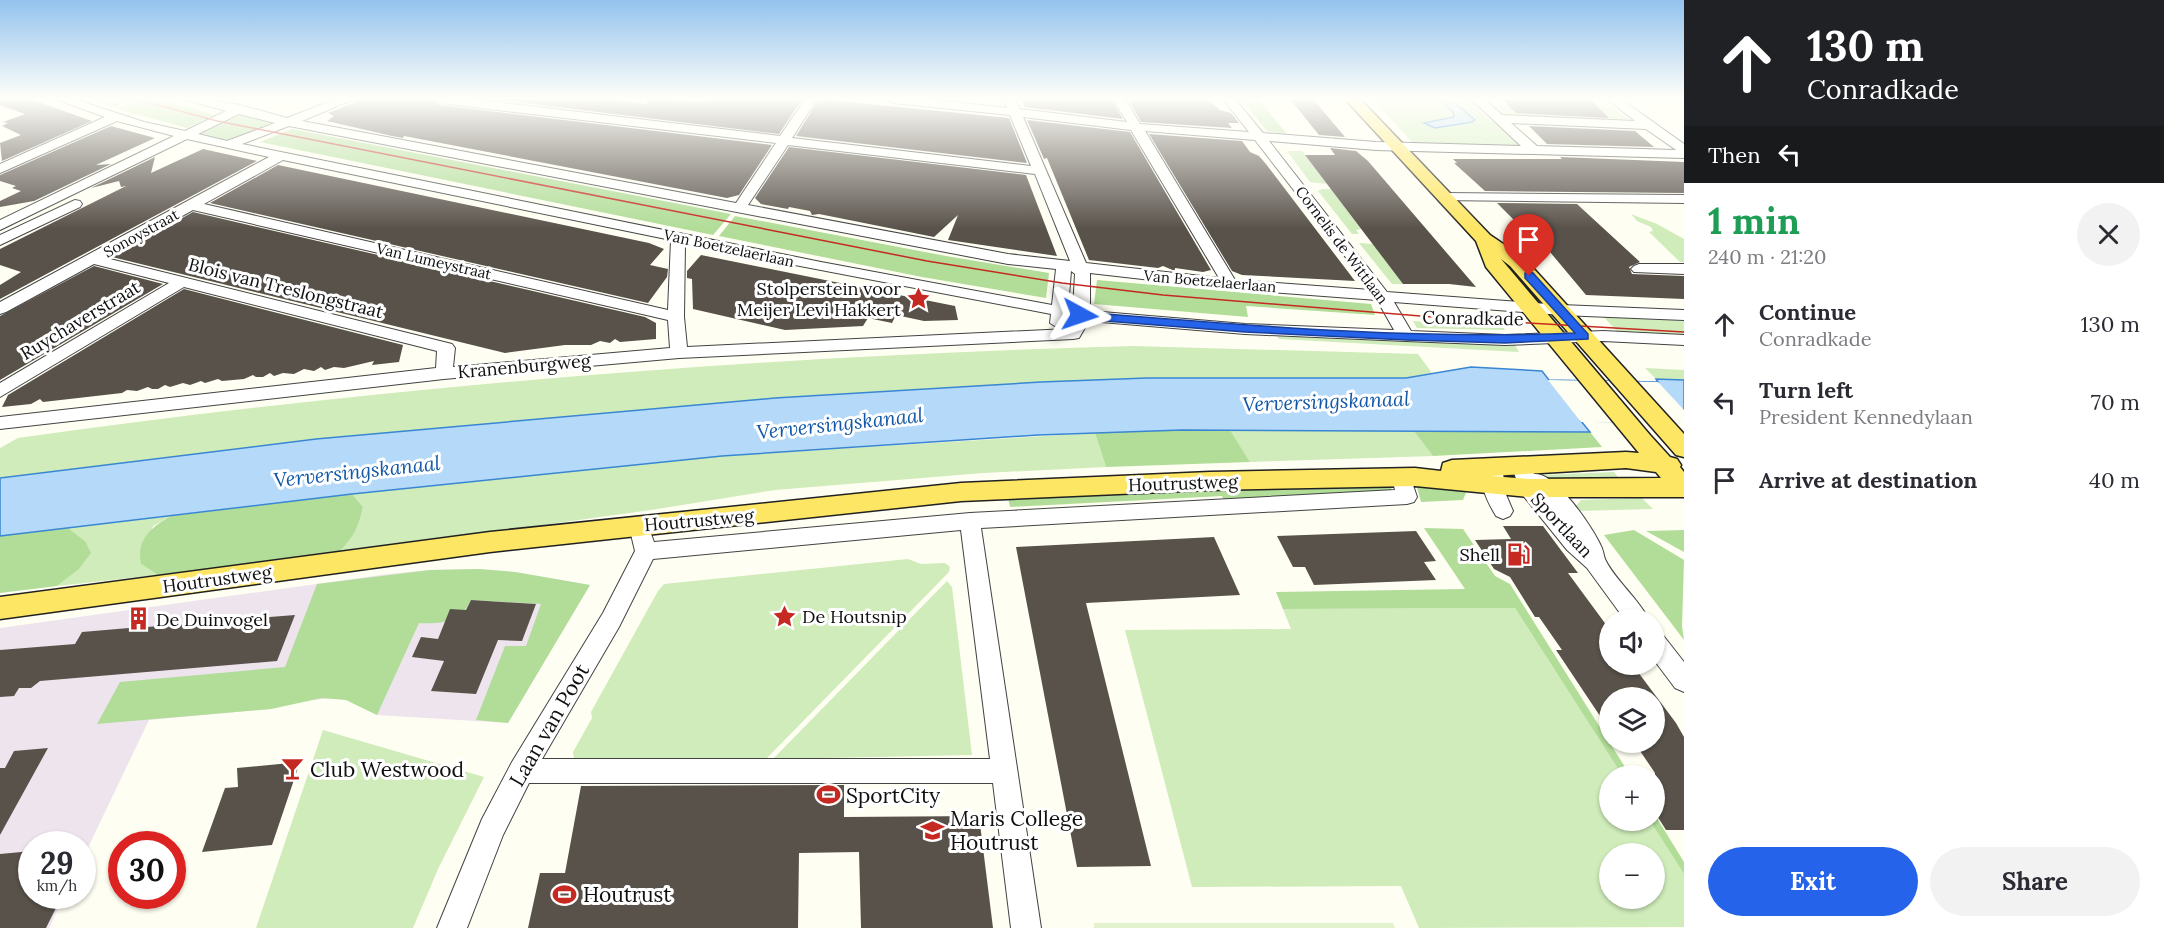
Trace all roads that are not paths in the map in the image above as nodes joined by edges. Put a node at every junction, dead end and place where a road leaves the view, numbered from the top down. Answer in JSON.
{"nodes":[{"id":1,"x":59,"y":142,"type":"edge"},
{"id":2,"x":173,"y":142,"type":"edge"},
{"id":3,"x":199,"y":142,"type":"edge"},
{"id":4,"x":215,"y":142,"type":"edge"},
{"id":5,"x":235,"y":142,"type":"edge"},
{"id":6,"x":394,"y":142,"type":"edge"},
{"id":7,"x":783,"y":142,"type":"edge"},
{"id":8,"x":811,"y":142,"type":"edge"},
{"id":9,"x":1027,"y":142,"type":"edge"},
{"id":10,"x":1145,"y":142,"type":"edge"},
{"id":11,"x":1263,"y":142,"type":"edge"},
{"id":12,"x":1325,"y":142,"type":"edge"},
{"id":13,"x":1392,"y":142,"type":"edge"},
{"id":14,"x":1527,"y":142,"type":"edge"},
{"id":15,"x":1672,"y":142,"type":"edge"},
{"id":16,"x":228,"y":145,"type":"junction"},
{"id":17,"x":1396,"y":147,"type":"junction"},
{"id":18,"x":1533,"y":148,"type":"junction"},
{"id":19,"x":0,"y":151,"type":"edge"},
{"id":20,"x":154,"y":151,"type":"junction"},
{"id":21,"x":1684,"y":152,"type":"edge"},
{"id":22,"x":171,"y":155,"type":"junction"},
{"id":23,"x":281,"y":156,"type":"junction"},
{"id":24,"x":22,"y":159,"type":"junction"},
{"id":25,"x":0,"y":169,"type":"edge"},
{"id":26,"x":1038,"y":171,"type":"junction"},
{"id":27,"x":1444,"y":197,"type":"junction"},
{"id":28,"x":1684,"y":199,"type":"edge"},
{"id":29,"x":191,"y":205,"type":"junction"},
{"id":30,"x":739,"y":209,"type":"junction"},
{"id":31,"x":0,"y":226,"type":"edge"},
{"id":32,"x":678,"y":238,"type":"junction"},
{"id":33,"x":1484,"y":239,"type":"junction"},
{"id":34,"x":0,"y":241,"type":"edge"},
{"id":35,"x":93,"y":259,"type":"junction"},
{"id":36,"x":1064,"y":266,"type":"junction"},
{"id":37,"x":1082,"y":269,"type":"junction"},
{"id":38,"x":1639,"y":269,"type":"dead end"},
{"id":39,"x":1684,"y":269,"type":"edge"},
{"id":40,"x":181,"y":282,"type":"junction"},
{"id":41,"x":1230,"y":284,"type":"junction"},
{"id":42,"x":1383,"y":296,"type":"junction"},
{"id":43,"x":1530,"y":308,"type":"junction"},
{"id":44,"x":0,"y":309,"type":"edge"},
{"id":45,"x":1561,"y":310,"type":"junction"},
{"id":46,"x":1060,"y":312,"type":"junction"},
{"id":47,"x":1080,"y":315,"type":"junction"},
{"id":48,"x":1684,"y":315,"type":"edge"},
{"id":49,"x":676,"y":317,"type":"junction"},
{"id":50,"x":1050,"y":336,"type":"junction"},
{"id":51,"x":1406,"y":336,"type":"junction"},
{"id":52,"x":1584,"y":337,"type":"junction"},
{"id":53,"x":1555,"y":338,"type":"junction"},
{"id":54,"x":1684,"y":340,"type":"edge"},
{"id":55,"x":679,"y":353,"type":"junction"},
{"id":56,"x":444,"y":373,"type":"junction"},
{"id":57,"x":0,"y":391,"type":"edge"},
{"id":58,"x":0,"y":423,"type":"edge"},
{"id":59,"x":1684,"y":449,"type":"edge"},
{"id":60,"x":1672,"y":465,"type":"edge"},
{"id":61,"x":1493,"y":477,"type":"junction"},
{"id":62,"x":1408,"y":478,"type":"junction"},
{"id":63,"x":1533,"y":481,"type":"junction"},
{"id":64,"x":1684,"y":487,"type":"edge"},
{"id":65,"x":1503,"y":511,"type":"dead end"},
{"id":66,"x":970,"y":521,"type":"junction"},
{"id":67,"x":639,"y":526,"type":"junction"},
{"id":68,"x":646,"y":551,"type":"junction"},
{"id":69,"x":0,"y":608,"type":"edge"},
{"id":70,"x":1630,"y":609,"type":"edge"},
{"id":71,"x":1665,"y":656,"type":"edge"},
{"id":72,"x":1684,"y":681,"type":"edge"},
{"id":73,"x":521,"y":771,"type":"junction"},
{"id":74,"x":1006,"y":771,"type":"junction"},
{"id":75,"x":452,"y":928,"type":"edge"},
{"id":76,"x":1026,"y":928,"type":"edge"}],
"edges":[{"from":1,"to":24,"type":"street"},
{"from":2,"to":20,"type":"street"},
{"from":3,"to":22,"type":"street"},
{"from":4,"to":16,"type":"street","name":"Van Boetzelaerlaan"},
{"from":5,"to":16,"type":"street"},
{"from":6,"to":30,"type":"street","name":"Van Boetzelaerlaan"},
{"from":7,"to":30,"type":"street"},
{"from":8,"to":26,"type":"street"},
{"from":9,"to":26,"type":"street"},
{"from":10,"to":41,"type":"street"},
{"from":11,"to":42,"type":"street","name":"Cornelis de Wittlaan"},
{"from":12,"to":17,"type":"street"},
{"from":13,"to":17,"type":"main road"},
{"from":14,"to":18,"type":"street"},
{"from":15,"to":21,"type":"street"},
{"from":16,"to":23,"type":"street","name":"Van Boetzelaerlaan"},
{"from":17,"to":18,"type":"street"},
{"from":17,"to":27,"type":"main road"},
{"from":18,"to":21,"type":"street"},
{"from":19,"to":24,"type":"street"},
{"from":20,"to":22,"type":"street"},
{"from":20,"to":31,"type":"street"},
{"from":22,"to":34,"type":"street"},
{"from":23,"to":29,"type":"street","name":"Sonoystraat"},
{"from":23,"to":32,"type":"street","name":"Van Boetzelaerlaan"},
{"from":24,"to":25,"type":"street"},
{"from":26,"to":37,"type":"street"},
{"from":27,"to":28,"type":"street"},
{"from":27,"to":33,"type":"main road"},
{"from":29,"to":35,"type":"street","name":"Sonoystraat"},
{"from":29,"to":49,"type":"street","name":"Van Lumeystraat"},
{"from":30,"to":36,"type":"street","name":"Van Boetzelaerlaan"},
{"from":32,"to":46,"type":"street","name":"Van Boetzelaerlaan"},
{"from":32,"to":49,"type":"street"},
{"from":33,"to":43,"type":"main road"},
{"from":33,"to":45,"type":"main road"},
{"from":35,"to":40,"type":"street","name":"Blois van Treslongstraat"},
{"from":35,"to":44,"type":"street","name":"Sonoystraat"},
{"from":36,"to":37,"type":"street","name":"Van Boetzelaerlaan"},
{"from":36,"to":46,"type":"street"},
{"from":37,"to":41,"type":"street","name":"Van Boetzelaerlaan"},
{"from":37,"to":47,"type":"street"},
{"from":38,"to":39,"type":"street"},
{"from":40,"to":56,"type":"street","name":"Blois van Treslongstraat"},
{"from":40,"to":57,"type":"street","name":"Ruychaverstraat"},
{"from":41,"to":42,"type":"street","name":"Van Boetzelaerlaan"},
{"from":42,"to":43,"type":"street","name":"Conradkade"},
{"from":42,"to":51,"type":"street","name":"Cornelis de Wittlaan"},
{"from":43,"to":45,"type":"street","name":"Conradkade"},
{"from":43,"to":53,"type":"main road"},
{"from":45,"to":48,"type":"street","name":"Conradkade"},
{"from":45,"to":52,"type":"main road"},
{"from":46,"to":47,"type":"street","name":"Van Boetzelaerlaan"},
{"from":46,"to":50,"type":"street"},
{"from":47,"to":50,"type":"street","name":"Kranenburgweg"},
{"from":47,"to":51,"type":"street","name":"Van Boetzelaerlaan"},
{"from":49,"to":55,"type":"street"},
{"from":50,"to":55,"type":"street","name":"Kranenburgweg"},
{"from":51,"to":53,"type":"street","name":"Conradkade"},
{"from":52,"to":53,"type":"street","name":"Conradkade"},
{"from":52,"to":54,"type":"street","name":"Conradkade"},
{"from":52,"to":59,"type":"main road"},
{"from":53,"to":60,"type":"main road"},
{"from":55,"to":56,"type":"street","name":"Kranenburgweg"},
{"from":56,"to":58,"type":"street","name":"Kranenburgweg"},
{"from":60,"to":63,"type":"main road","name":"Houtrustweg"},
{"from":60,"to":64,"type":"main road"},
{"from":61,"to":62,"type":"main road","name":"Houtrustweg"},
{"from":61,"to":63,"type":"main road","name":"Houtrustweg"},
{"from":61,"to":65,"type":"street"},
{"from":62,"to":66,"type":"street","name":"Houtrustweg"},
{"from":62,"to":67,"type":"main road","name":"Houtrustweg"},
{"from":63,"to":64,"type":"main road","name":"Houtrustweg"},
{"from":63,"to":70,"type":"street","name":"Sportlaan"},
{"from":66,"to":68,"type":"street","name":"Houtrustweg"},
{"from":66,"to":74,"type":"street"},
{"from":67,"to":68,"type":"street"},
{"from":67,"to":69,"type":"main road","name":"Houtrustweg"},
{"from":68,"to":73,"type":"street","name":"Laan van Poot"},
{"from":71,"to":72,"type":"street"},
{"from":73,"to":74,"type":"street"},
{"from":73,"to":75,"type":"street","name":"Laan van Poot"},
{"from":74,"to":76,"type":"street"}]}
